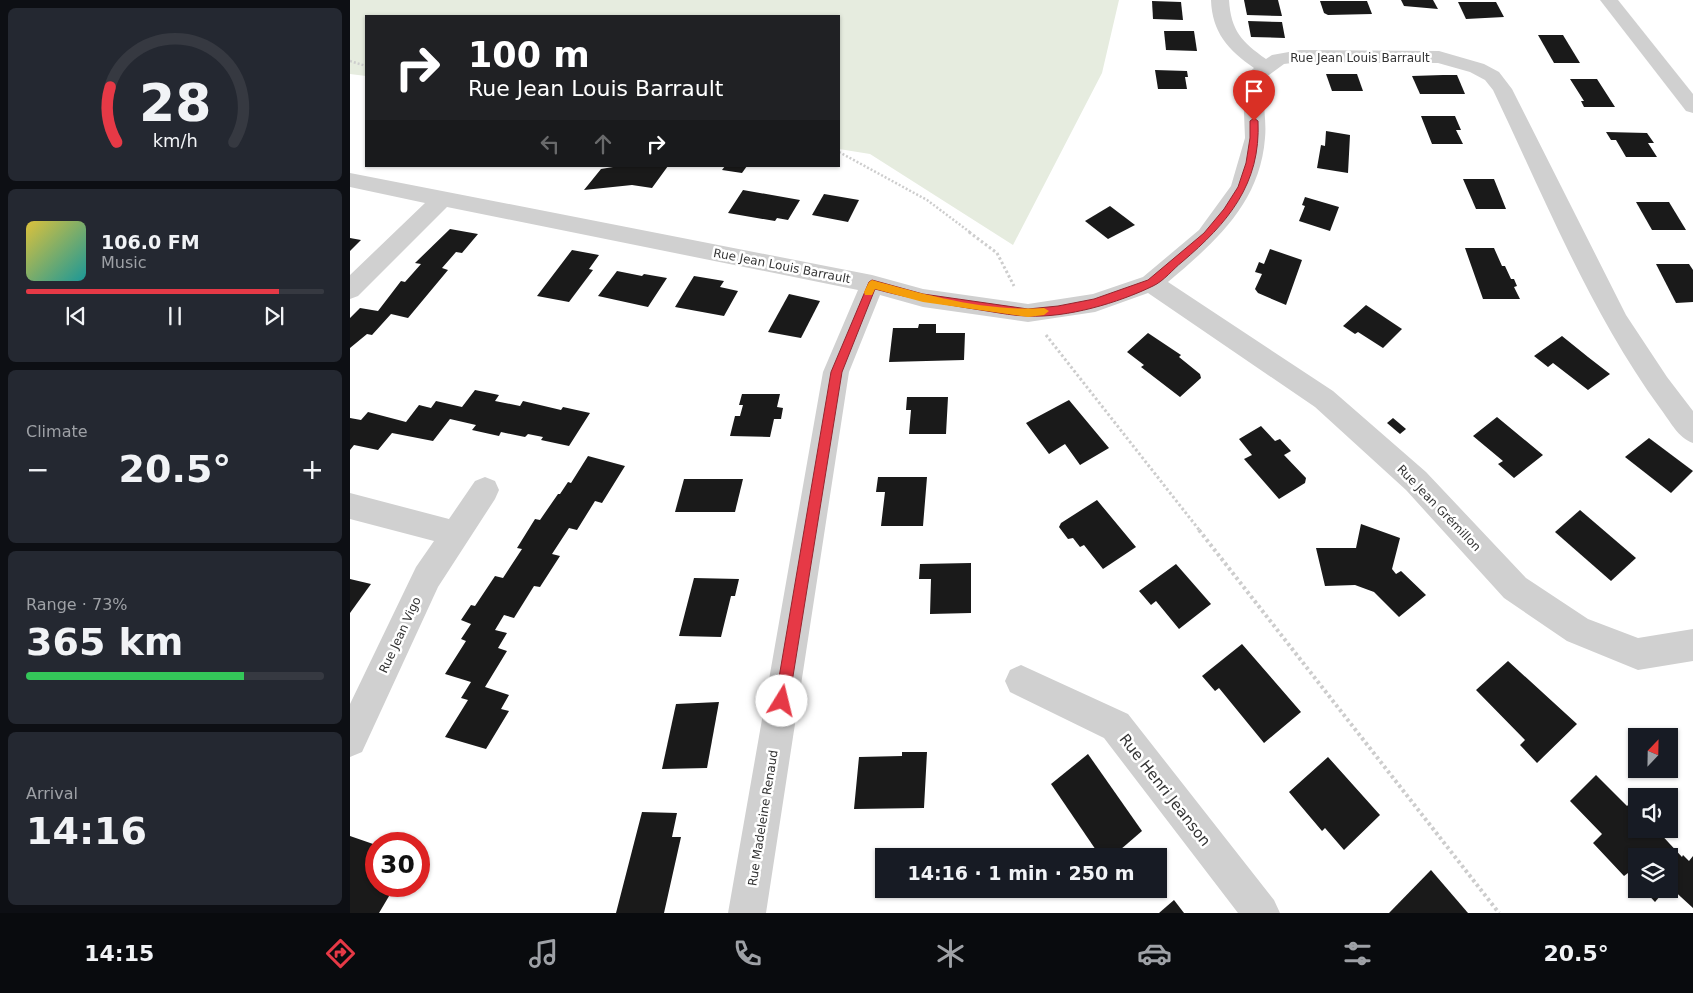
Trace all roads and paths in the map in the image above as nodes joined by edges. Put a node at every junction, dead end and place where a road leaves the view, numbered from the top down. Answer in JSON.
{"nodes":[{"id":1,"x":1220,"y":0,"type":"edge"},
{"id":2,"x":1609,"y":0,"type":"edge"},
{"id":3,"x":350,"y":61,"type":"edge"},
{"id":4,"x":365,"y":66,"type":"edge"},
{"id":5,"x":1265,"y":67,"type":"junction"},
{"id":6,"x":1693,"y":106,"type":"edge"},
{"id":7,"x":840,"y":153,"type":"edge"},
{"id":8,"x":350,"y":180,"type":"edge"},
{"id":9,"x":442,"y":199,"type":"junction"},
{"id":10,"x":1151,"y":283,"type":"junction"},
{"id":11,"x":872,"y":284,"type":"junction"},
{"id":12,"x":350,"y":290,"type":"edge"},
{"id":13,"x":1028,"y":313,"type":"junction"},
{"id":14,"x":1693,"y":432,"type":"edge"},
{"id":15,"x":484,"y":490,"type":"dead end"},
{"id":16,"x":350,"y":506,"type":"edge"},
{"id":17,"x":456,"y":534,"type":"junction"},
{"id":18,"x":1693,"y":646,"type":"edge"},
{"id":19,"x":1021,"y":681,"type":"dead end"},
{"id":20,"x":350,"y":740,"type":"edge"},
{"id":21,"x":747,"y":913,"type":"edge"},
{"id":22,"x":1260,"y":913,"type":"edge"},
{"id":23,"x":1499,"y":913,"type":"edge"}],
"edges":[{"from":1,"to":5,"type":"street"},
{"from":2,"to":6,"type":"street"},
{"from":3,"to":4,"type":"path"},
{"from":5,"to":10,"type":"street","name":"Rue Jean Louis Barrault"},
{"from":5,"to":14,"type":"street","name":"Rue Jean Louis Barrault"},
{"from":7,"to":13,"type":"path"},
{"from":8,"to":9,"type":"street","name":"Rue Jean Louis Barrault"},
{"from":9,"to":11,"type":"street","name":"Rue Jean Louis Barrault"},
{"from":9,"to":12,"type":"street"},
{"from":10,"to":13,"type":"street","name":"Rue Jean Louis Barrault"},
{"from":10,"to":18,"type":"street","name":"Rue Jean Grémillon"},
{"from":11,"to":13,"type":"street","name":"Rue Jean Louis Barrault"},
{"from":11,"to":21,"type":"street","name":"Rue Madeleine Renaud"},
{"from":13,"to":23,"type":"path"},
{"from":15,"to":17,"type":"street","name":"Rue Jean Vigo"},
{"from":16,"to":17,"type":"street"},
{"from":17,"to":20,"type":"street","name":"Rue Jean Vigo"},
{"from":19,"to":22,"type":"street","name":"Rue Henri Jeanson"}]}
